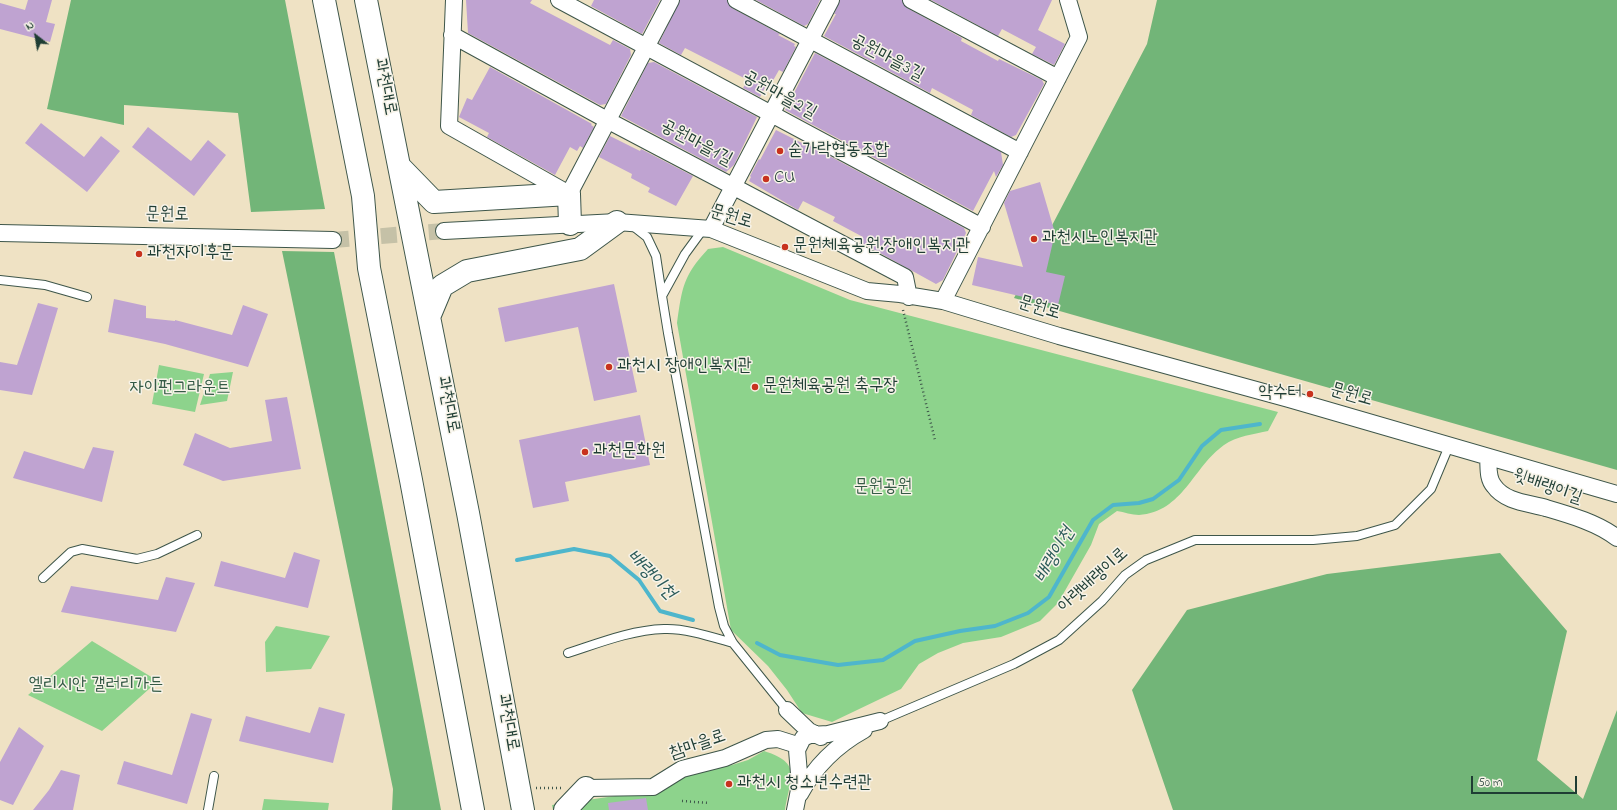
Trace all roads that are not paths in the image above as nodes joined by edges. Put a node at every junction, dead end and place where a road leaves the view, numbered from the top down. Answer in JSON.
{"nodes":[{"id":1,"x":324,"y":0,"type":"edge"},
{"id":2,"x":366,"y":0,"type":"edge"},
{"id":3,"x":454,"y":0,"type":"edge"},
{"id":4,"x":559,"y":0,"type":"edge"},
{"id":5,"x":671,"y":0,"type":"edge"},
{"id":6,"x":736,"y":0,"type":"edge"},
{"id":7,"x":831,"y":0,"type":"edge"},
{"id":8,"x":911,"y":0,"type":"edge"},
{"id":9,"x":1068,"y":0,"type":"edge"},
{"id":10,"x":452,"y":35,"type":"junction"},
{"id":11,"x":810,"y":40,"type":"junction"},
{"id":12,"x":647,"y":46,"type":"junction"},
{"id":13,"x":1058,"y":78,"type":"junction"},
{"id":14,"x":770,"y":115,"type":"junction"},
{"id":15,"x":607,"y":120,"type":"junction"},
{"id":16,"x":1020,"y":152,"type":"junction"},
{"id":17,"x":400,"y":167,"type":"junction"},
{"id":18,"x":733,"y":186,"type":"junction"},
{"id":19,"x":569,"y":194,"type":"junction"},
{"id":20,"x":624,"y":223,"type":"junction"},
{"id":21,"x":570,"y":224,"type":"junction"},
{"id":22,"x":982,"y":227,"type":"junction"},
{"id":23,"x":707,"y":228,"type":"junction"},
{"id":24,"x":444,"y":231,"type":"tunnel mouth"},
{"id":25,"x":0,"y":233,"type":"edge"},
{"id":26,"x":333,"y":240,"type":"tunnel mouth"},
{"id":27,"x":0,"y":280,"type":"edge"},
{"id":28,"x":904,"y":295,"type":"junction"},
{"id":29,"x":662,"y":296,"type":"junction"},
{"id":30,"x":86,"y":298,"type":"dead end"},
{"id":31,"x":943,"y":301,"type":"junction"},
{"id":32,"x":429,"y":317,"type":"junction"},
{"id":33,"x":1449,"y":446,"type":"junction"},
{"id":34,"x":1488,"y":457,"type":"junction"},
{"id":35,"x":1617,"y":494,"type":"edge"},
{"id":36,"x":197,"y":535,"type":"dead end"},
{"id":37,"x":1617,"y":538,"type":"edge"},
{"id":38,"x":43,"y":578,"type":"dead end"},
{"id":39,"x":733,"y":643,"type":"junction"},
{"id":40,"x":568,"y":653,"type":"dead end"},
{"id":41,"x":787,"y":710,"type":"junction"},
{"id":42,"x":880,"y":721,"type":"junction"},
{"id":43,"x":817,"y":735,"type":"junction"},
{"id":44,"x":799,"y":748,"type":"junction"},
{"id":45,"x":825,"y":760,"type":"junction"},
{"id":46,"x":214,"y":776,"type":"dead end"},
{"id":47,"x":586,"y":788,"type":"joint"},
{"id":48,"x":796,"y":804,"type":"edge"},
{"id":49,"x":208,"y":810,"type":"edge"},
{"id":50,"x":473,"y":810,"type":"edge"},
{"id":51,"x":524,"y":810,"type":"edge"},
{"id":52,"x":565,"y":810,"type":"edge"}],
"edges":[{"from":1,"to":50,"type":"highway"},
{"from":2,"to":17,"type":"highway","name":"과천대로"},
{"from":3,"to":10,"type":"street"},
{"from":4,"to":12,"type":"street","name":"공원마을2길"},
{"from":5,"to":12,"type":"street"},
{"from":6,"to":11,"type":"street","name":"공원마을3길"},
{"from":7,"to":11,"type":"street"},
{"from":8,"to":13,"type":"street"},
{"from":9,"to":13,"type":"street"},
{"from":10,"to":15,"type":"street","name":"공원마을1길"},
{"from":10,"to":19,"type":"street"},
{"from":11,"to":14,"type":"street"},
{"from":11,"to":16,"type":"street","name":"공원마을3길"},
{"from":12,"to":14,"type":"street","name":"공원마을2길"},
{"from":12,"to":15,"type":"street"},
{"from":13,"to":16,"type":"street"},
{"from":14,"to":18,"type":"street"},
{"from":14,"to":22,"type":"street","name":"공원마을2길"},
{"from":15,"to":18,"type":"street","name":"공원마을1길"},
{"from":15,"to":19,"type":"street"},
{"from":16,"to":22,"type":"street"},
{"from":17,"to":19,"type":"highway"},
{"from":17,"to":32,"type":"highway","name":"과천대로"},
{"from":18,"to":23,"type":"street"},
{"from":18,"to":28,"type":"street","name":"공원마을1길"},
{"from":19,"to":21,"type":"highway"},
{"from":20,"to":21,"type":"street","name":"문원로"},
{"from":20,"to":23,"type":"street","name":"문원로"},
{"from":20,"to":29,"type":"lane"},
{"from":20,"to":32,"type":"highway"},
{"from":21,"to":24,"type":"street","name":"문원로"},
{"from":22,"to":31,"type":"street"},
{"from":23,"to":28,"type":"street","name":"문원로"},
{"from":23,"to":29,"type":"lane"},
{"from":25,"to":26,"type":"street","name":"문원로"},
{"from":27,"to":30,"type":"lane"},
{"from":28,"to":31,"type":"street","name":"문원로"},
{"from":29,"to":39,"type":"lane"},
{"from":31,"to":33,"type":"street","name":"문원로"},
{"from":32,"to":51,"type":"highway","name":"과천대로"},
{"from":33,"to":34,"type":"street","name":"문원로"},
{"from":33,"to":42,"type":"lane","name":"아랫배랭이로"},
{"from":34,"to":35,"type":"street","name":"문원로"},
{"from":34,"to":37,"type":"street","name":"윗배랭이길"},
{"from":36,"to":38,"type":"lane"},
{"from":39,"to":40,"type":"lane"},
{"from":39,"to":41,"type":"lane"},
{"from":41,"to":43,"type":"street"},
{"from":41,"to":44,"type":"street"},
{"from":42,"to":43,"type":"street"},
{"from":42,"to":45,"type":"street"},
{"from":43,"to":44,"type":"street"},
{"from":43,"to":45,"type":"street"},
{"from":44,"to":45,"type":"street"},
{"from":44,"to":47,"type":"street","name":"참마을로"},
{"from":44,"to":48,"type":"street"},
{"from":45,"to":48,"type":"street"},
{"from":46,"to":49,"type":"lane"},
{"from":47,"to":52,"type":"highway"}]}
